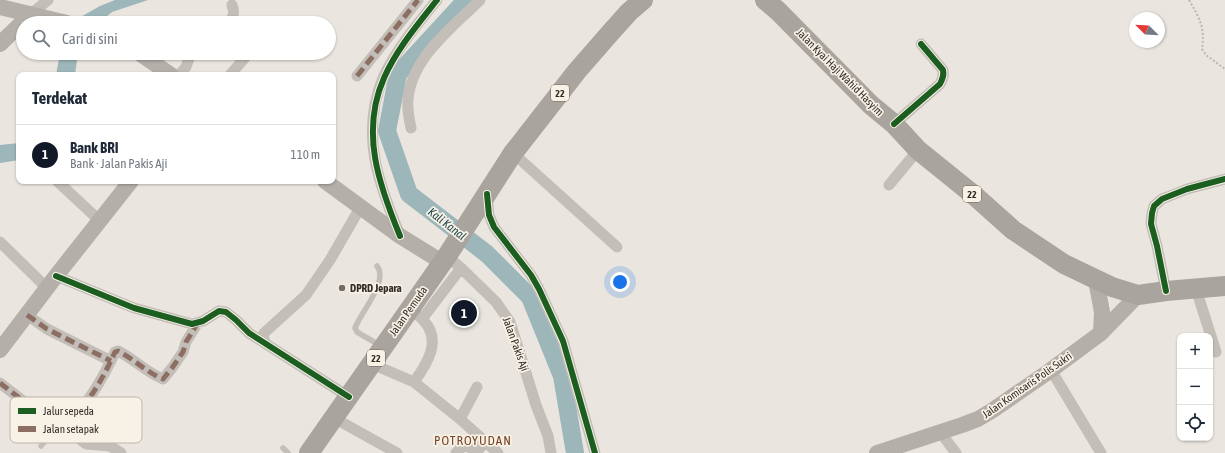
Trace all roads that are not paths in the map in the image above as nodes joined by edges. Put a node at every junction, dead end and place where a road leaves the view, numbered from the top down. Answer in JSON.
{"nodes":[{"id":1,"x":48,"y":0,"type":"edge"},
{"id":2,"x":418,"y":0,"type":"edge"},
{"id":3,"x":437,"y":0,"type":"edge"},
{"id":4,"x":480,"y":0,"type":"edge"},
{"id":5,"x":643,"y":0,"type":"edge"},
{"id":6,"x":765,"y":0,"type":"edge"},
{"id":7,"x":232,"y":5,"type":"dead end"},
{"id":8,"x":0,"y":7,"type":"edge"},
{"id":9,"x":31,"y":14,"type":"junction"},
{"id":10,"x":39,"y":16,"type":"edge"},
{"id":11,"x":233,"y":16,"type":"edge"},
{"id":12,"x":16,"y":29,"type":"edge"},
{"id":13,"x":0,"y":44,"type":"edge"},
{"id":14,"x":921,"y":44,"type":"dead end"},
{"id":15,"x":149,"y":60,"type":"edge"},
{"id":16,"x":188,"y":60,"type":"edge"},
{"id":17,"x":242,"y":60,"type":"edge"},
{"id":18,"x":167,"y":72,"type":"edge"},
{"id":19,"x":182,"y":72,"type":"edge"},
{"id":20,"x":232,"y":72,"type":"edge"},
{"id":21,"x":357,"y":76,"type":"dead end"},
{"id":22,"x":894,"y":124,"type":"junction"},
{"id":23,"x":411,"y":128,"type":"dead end"},
{"id":24,"x":918,"y":150,"type":"junction"},
{"id":25,"x":513,"y":153,"type":"junction"},
{"id":26,"x":1225,"y":179,"type":"edge"},
{"id":27,"x":60,"y":184,"type":"edge"},
{"id":28,"x":129,"y":184,"type":"edge"},
{"id":29,"x":329,"y":184,"type":"edge"},
{"id":30,"x":889,"y":185,"type":"dead end"},
{"id":31,"x":484,"y":199,"type":"junction"},
{"id":32,"x":360,"y":208,"type":"junction"},
{"id":33,"x":100,"y":221,"type":"junction"},
{"id":34,"x":400,"y":236,"type":"junction"},
{"id":35,"x":0,"y":242,"type":"edge"},
{"id":36,"x":617,"y":246,"type":"dead end"},
{"id":37,"x":450,"y":258,"type":"junction"},
{"id":38,"x":378,"y":266,"type":"dead end"},
{"id":39,"x":56,"y":276,"type":"junction"},
{"id":40,"x":1096,"y":280,"type":"junction"},
{"id":41,"x":1225,"y":286,"type":"edge"},
{"id":42,"x":46,"y":288,"type":"junction"},
{"id":43,"x":1196,"y":289,"type":"junction"},
{"id":44,"x":1166,"y":291,"type":"junction"},
{"id":45,"x":1138,"y":295,"type":"junction"},
{"id":46,"x":416,"y":314,"type":"junction"},
{"id":47,"x":27,"y":315,"type":"junction"},
{"id":48,"x":196,"y":324,"type":"junction"},
{"id":49,"x":1101,"y":333,"type":"junction"},
{"id":50,"x":265,"y":342,"type":"junction"},
{"id":51,"x":383,"y":347,"type":"junction"},
{"id":52,"x":0,"y":350,"type":"edge"},
{"id":53,"x":1216,"y":352,"type":"dead end"},
{"id":54,"x":111,"y":361,"type":"junction"},
{"id":55,"x":372,"y":364,"type":"junction"},
{"id":56,"x":1051,"y":370,"type":"junction"},
{"id":57,"x":414,"y":382,"type":"junction"},
{"id":58,"x":0,"y":383,"type":"edge"},
{"id":59,"x":477,"y":387,"type":"dead end"},
{"id":60,"x":18,"y":397,"type":"edge"},
{"id":61,"x":91,"y":397,"type":"edge"},
{"id":62,"x":349,"y":397,"type":"junction"},
{"id":63,"x":334,"y":418,"type":"junction"},
{"id":64,"x":460,"y":419,"type":"junction"},
{"id":65,"x":940,"y":432,"type":"junction"},
{"id":66,"x":485,"y":441,"type":"junction"},
{"id":67,"x":43,"y":443,"type":"edge"},
{"id":68,"x":85,"y":443,"type":"edge"},
{"id":69,"x":40,"y":446,"type":"dead end"},
{"id":70,"x":283,"y":448,"type":"dead end"},
{"id":71,"x":121,"y":453,"type":"edge"},
{"id":72,"x":288,"y":453,"type":"edge"},
{"id":73,"x":309,"y":453,"type":"edge"},
{"id":74,"x":397,"y":453,"type":"edge"},
{"id":75,"x":456,"y":453,"type":"edge"},
{"id":76,"x":498,"y":453,"type":"edge"},
{"id":77,"x":551,"y":453,"type":"edge"},
{"id":78,"x":595,"y":453,"type":"edge"},
{"id":79,"x":877,"y":453,"type":"edge"},
{"id":80,"x":956,"y":453,"type":"edge"},
{"id":81,"x":1100,"y":453,"type":"edge"}],
"edges":[{"from":1,"to":9,"type":"street"},
{"from":2,"to":21,"type":"street"},
{"from":3,"to":34,"type":"street"},
{"from":4,"to":23,"type":"street"},
{"from":5,"to":25,"type":"highway","number":"22"},
{"from":6,"to":22,"type":"highway","name":"Jalan Kyai Haji Wahid Hasyim","number":"22"},
{"from":7,"to":11,"type":"street"},
{"from":8,"to":9,"type":"main road"},
{"from":9,"to":10,"type":"main road"},
{"from":12,"to":13,"type":"main road"},
{"from":14,"to":22,"type":"street"},
{"from":15,"to":18,"type":"main road"},
{"from":16,"to":19,"type":"street"},
{"from":17,"to":20,"type":"street"},
{"from":22,"to":24,"type":"highway","name":"Jalan Kyai Haji Wahid Hasyim","number":"22"},
{"from":24,"to":30,"type":"street"},
{"from":24,"to":40,"type":"highway","name":"Jalan Kyai Haji Wahid Hasyim","number":"22"},
{"from":25,"to":31,"type":"highway","number":"22"},
{"from":25,"to":36,"type":"street"},
{"from":26,"to":44,"type":"street"},
{"from":27,"to":33,"type":"street"},
{"from":28,"to":33,"type":"main road"},
{"from":29,"to":32,"type":"main road"},
{"from":31,"to":37,"type":"highway","number":"22"},
{"from":31,"to":78,"type":"street"},
{"from":32,"to":34,"type":"main road"},
{"from":32,"to":50,"type":"street"},
{"from":33,"to":39,"type":"main road"},
{"from":34,"to":37,"type":"main road"},
{"from":35,"to":42,"type":"street"},
{"from":37,"to":46,"type":"highway","name":"Jalan Pemuda","number":"22"},
{"from":37,"to":77,"type":"street","name":"Jalan Pakis Aji"},
{"from":38,"to":51,"type":"lane"},
{"from":39,"to":42,"type":"main road"},
{"from":39,"to":48,"type":"street"},
{"from":40,"to":45,"type":"highway","name":"Jalan Kyai Haji Wahid Hasyim","number":"22"},
{"from":40,"to":49,"type":"main road"},
{"from":41,"to":43,"type":"highway","name":"Jalan Kyai Haji Wahid Hasyim","number":"22"},
{"from":42,"to":47,"type":"main road"},
{"from":43,"to":44,"type":"highway","name":"Jalan Kyai Haji Wahid Hasyim","number":"22"},
{"from":43,"to":53,"type":"street"},
{"from":44,"to":45,"type":"highway","name":"Jalan Kyai Haji Wahid Hasyim","number":"22"},
{"from":45,"to":49,"type":"main road","name":"Jalan Komisaris Polis Sukri"},
{"from":46,"to":51,"type":"highway","name":"Jalan Pemuda","number":"22"},
{"from":46,"to":57,"type":"street"},
{"from":47,"to":52,"type":"main road"},
{"from":47,"to":54,"type":"street"},
{"from":48,"to":50,"type":"street"},
{"from":48,"to":54,"type":"street"},
{"from":49,"to":56,"type":"main road","name":"Jalan Komisaris Polis Sukri"},
{"from":50,"to":62,"type":"street"},
{"from":51,"to":55,"type":"highway","name":"Jalan Pemuda","number":"22"},
{"from":54,"to":61,"type":"street"},
{"from":55,"to":57,"type":"street"},
{"from":55,"to":62,"type":"highway","name":"Jalan Pemuda","number":"22"},
{"from":56,"to":65,"type":"main road","name":"Jalan Komisaris Polis Sukri"},
{"from":56,"to":81,"type":"street"},
{"from":57,"to":64,"type":"street"},
{"from":58,"to":60,"type":"street"},
{"from":59,"to":64,"type":"street"},
{"from":62,"to":63,"type":"highway","name":"Jalan Pemuda","number":"22"},
{"from":63,"to":73,"type":"highway","name":"Jalan Pemuda","number":"22"},
{"from":63,"to":74,"type":"street"},
{"from":64,"to":66,"type":"street"},
{"from":65,"to":79,"type":"main road","name":"Jalan Komisaris Polis Sukri"},
{"from":65,"to":80,"type":"street"},
{"from":66,"to":75,"type":"street"},
{"from":66,"to":76,"type":"street"},
{"from":67,"to":69,"type":"lane"},
{"from":68,"to":71,"type":"street"},
{"from":70,"to":72,"type":"lane"}]}
